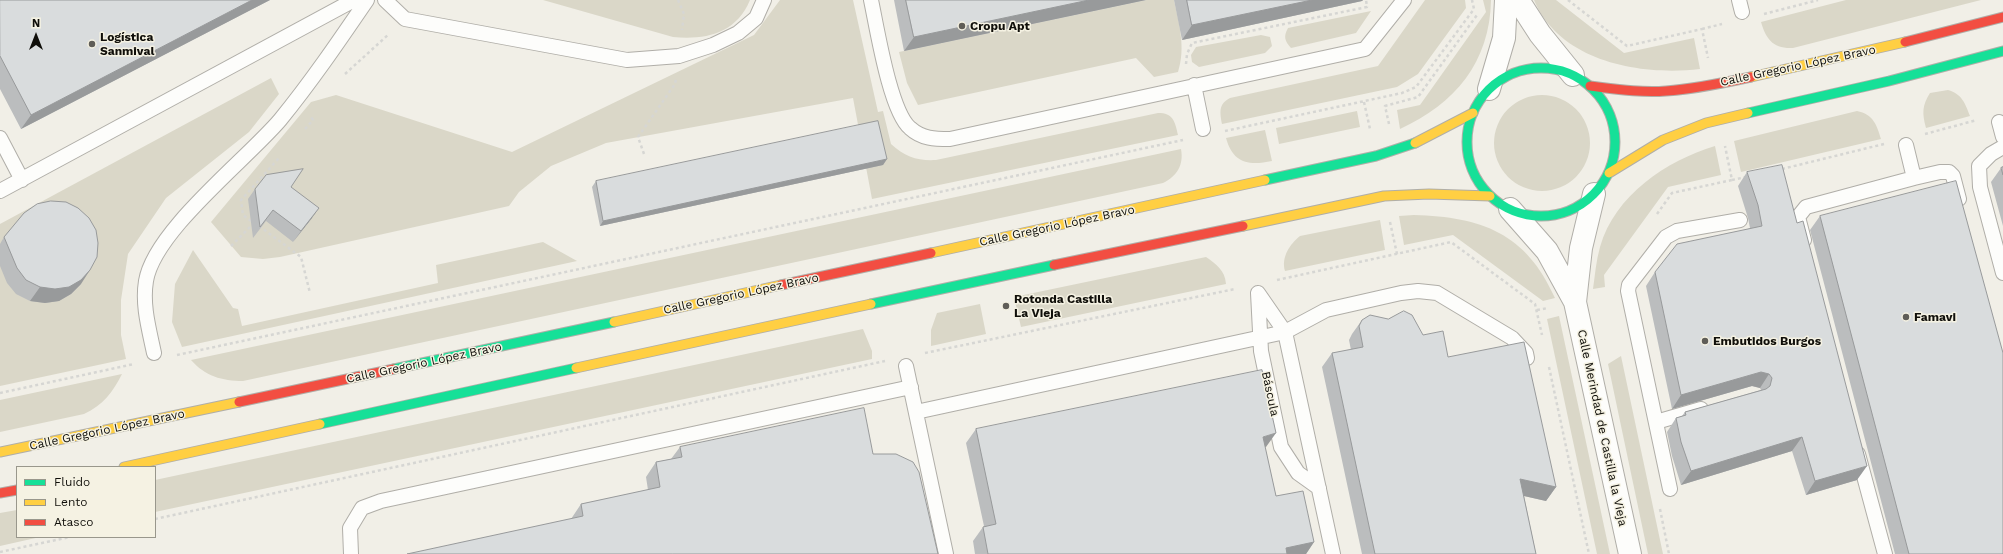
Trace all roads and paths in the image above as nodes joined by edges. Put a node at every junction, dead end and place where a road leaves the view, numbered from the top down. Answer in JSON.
{"nodes":[{"id":1,"x":354,"y":0,"type":"edge"},
{"id":2,"x":367,"y":0,"type":"edge"},
{"id":3,"x":385,"y":0,"type":"edge"},
{"id":4,"x":764,"y":0,"type":"edge"},
{"id":5,"x":870,"y":0,"type":"edge"},
{"id":6,"x":1366,"y":0,"type":"edge"},
{"id":7,"x":1404,"y":0,"type":"edge"},
{"id":8,"x":1472,"y":0,"type":"edge"},
{"id":9,"x":1506,"y":0,"type":"edge"},
{"id":10,"x":1518,"y":0,"type":"edge"},
{"id":11,"x":2003,"y":17,"type":"edge"},
{"id":12,"x":405,"y":19,"type":"junction"},
{"id":13,"x":2003,"y":51,"type":"edge"},
{"id":14,"x":1186,"y":66,"type":"dead end"},
{"id":15,"x":343,"y":77,"type":"dead end"},
{"id":16,"x":1581,"y":80,"type":"junction"},
{"id":17,"x":1194,"y":85,"type":"junction"},
{"id":18,"x":1489,"y":89,"type":"junction"},
{"id":19,"x":1473,"y":113,"type":"junction"},
{"id":20,"x":311,"y":115,"type":"dead end"},
{"id":21,"x":1981,"y":119,"type":"dead end"},
{"id":22,"x":1999,"y":122,"type":"dead end"},
{"id":23,"x":1202,"y":129,"type":"dead end"},
{"id":24,"x":302,"y":132,"type":"dead end"},
{"id":25,"x":1219,"y":132,"type":"dead end"},
{"id":26,"x":1920,"y":135,"type":"dead end"},
{"id":27,"x":2003,"y":137,"type":"edge"},
{"id":28,"x":0,"y":138,"type":"edge"},
{"id":29,"x":1188,"y":139,"type":"dead end"},
{"id":30,"x":1890,"y":143,"type":"dead end"},
{"id":31,"x":1906,"y":145,"type":"dead end"},
{"id":32,"x":2003,"y":147,"type":"edge"},
{"id":33,"x":282,"y":154,"type":"dead end"},
{"id":34,"x":1777,"y":170,"type":"edge"},
{"id":35,"x":1609,"y":173,"type":"junction"},
{"id":36,"x":1747,"y":177,"type":"edge"},
{"id":37,"x":1914,"y":178,"type":"junction"},
{"id":38,"x":22,"y":180,"type":"junction"},
{"id":39,"x":1732,"y":180,"type":"dead end"},
{"id":40,"x":0,"y":191,"type":"edge"},
{"id":41,"x":1594,"y":194,"type":"junction"},
{"id":42,"x":1490,"y":196,"type":"junction"},
{"id":43,"x":1510,"y":209,"type":"junction"},
{"id":44,"x":1964,"y":214,"type":"edge"},
{"id":45,"x":1740,"y":220,"type":"dead end"},
{"id":46,"x":254,"y":223,"type":"junction"},
{"id":47,"x":231,"y":246,"type":"dead end"},
{"id":48,"x":1807,"y":255,"type":"edge"},
{"id":49,"x":2003,"y":273,"type":"edge"},
{"id":50,"x":310,"y":293,"type":"dead end"},
{"id":51,"x":1575,"y":302,"type":"junction"},
{"id":52,"x":1285,"y":332,"type":"junction"},
{"id":53,"x":1260,"y":344,"type":"junction"},
{"id":54,"x":154,"y":353,"type":"dead end"},
{"id":55,"x":172,"y":356,"type":"dead end"},
{"id":56,"x":140,"y":363,"type":"dead end"},
{"id":57,"x":906,"y":366,"type":"dead end"},
{"id":58,"x":1530,"y":368,"type":"edge"},
{"id":59,"x":911,"y":387,"type":"junction"},
{"id":60,"x":0,"y":393,"type":"edge"},
{"id":61,"x":1716,"y":405,"type":"edge"},
{"id":62,"x":916,"y":412,"type":"junction"},
{"id":63,"x":1656,"y":422,"type":"junction"},
{"id":64,"x":1854,"y":439,"type":"edge"},
{"id":65,"x":0,"y":452,"type":"edge"},
{"id":66,"x":129,"y":466,"type":"edge"},
{"id":67,"x":1319,"y":488,"type":"junction"},
{"id":68,"x":1670,"y":489,"type":"dead end"},
{"id":69,"x":16,"y":490,"type":"edge"},
{"id":70,"x":0,"y":493,"type":"edge"},
{"id":71,"x":65,"y":538,"type":"edge"},
{"id":72,"x":0,"y":552,"type":"edge"},
{"id":73,"x":351,"y":554,"type":"edge"},
{"id":74,"x":946,"y":554,"type":"edge"},
{"id":75,"x":1333,"y":554,"type":"edge"},
{"id":76,"x":1630,"y":554,"type":"edge"},
{"id":77,"x":1885,"y":554,"type":"edge"}],
"edges":[{"from":1,"to":38,"type":"lane"},
{"from":2,"to":54,"type":"lane"},
{"from":3,"to":12,"type":"lane"},
{"from":4,"to":12,"type":"lane"},
{"from":5,"to":17,"type":"lane"},
{"from":6,"to":14,"type":"path"},
{"from":7,"to":17,"type":"lane"},
{"from":8,"to":25,"type":"path"},
{"from":9,"to":18,"type":"street"},
{"from":10,"to":16,"type":"street"},
{"from":11,"to":16,"type":"main road","name":"Calle Gregorio López Bravo"},
{"from":12,"to":15,"type":"path"},
{"from":13,"to":35,"type":"main road"},
{"from":16,"to":18,"type":"main road","name":"Calle Gregorio López Bravo"},
{"from":16,"to":35,"type":"main road"},
{"from":17,"to":23,"type":"lane"},
{"from":18,"to":19,"type":"main road","name":"Calle Gregorio López Bravo"},
{"from":19,"to":42,"type":"main road"},
{"from":19,"to":65,"type":"main road","name":"Calle Gregorio López Bravo"},
{"from":20,"to":24,"type":"path"},
{"from":21,"to":26,"type":"path"},
{"from":22,"to":27,"type":"lane"},
{"from":28,"to":38,"type":"lane"},
{"from":29,"to":55,"type":"path"},
{"from":30,"to":34,"type":"path"},
{"from":31,"to":37,"type":"lane"},
{"from":32,"to":49,"type":"lane"},
{"from":33,"to":46,"type":"path"},
{"from":35,"to":41,"type":"main road"},
{"from":36,"to":39,"type":"path"},
{"from":37,"to":44,"type":"lane"},
{"from":37,"to":48,"type":"lane"},
{"from":38,"to":40,"type":"lane"},
{"from":41,"to":43,"type":"main road"},
{"from":41,"to":51,"type":"street","name":"Calle Merindad de Castilla la Vieja"},
{"from":42,"to":43,"type":"main road"},
{"from":42,"to":66,"type":"main road"},
{"from":43,"to":51,"type":"street","name":"Calle Merindad de Castilla la Vieja"},
{"from":45,"to":63,"type":"lane"},
{"from":46,"to":47,"type":"path"},
{"from":46,"to":50,"type":"path"},
{"from":51,"to":76,"type":"street","name":"Calle Merindad de Castilla la Vieja"},
{"from":52,"to":53,"type":"lane"},
{"from":52,"to":53,"type":"lane","name":"Báscula"},
{"from":52,"to":58,"type":"lane"},
{"from":52,"to":67,"type":"lane"},
{"from":53,"to":62,"type":"lane"},
{"from":53,"to":67,"type":"lane","name":"Báscula"},
{"from":56,"to":60,"type":"path"},
{"from":57,"to":59,"type":"lane"},
{"from":59,"to":62,"type":"lane"},
{"from":59,"to":73,"type":"lane"},
{"from":61,"to":63,"type":"lane"},
{"from":62,"to":74,"type":"lane"},
{"from":63,"to":68,"type":"lane"},
{"from":64,"to":77,"type":"lane"},
{"from":67,"to":75,"type":"lane"},
{"from":69,"to":70,"type":"main road"},
{"from":71,"to":72,"type":"path"}]}
